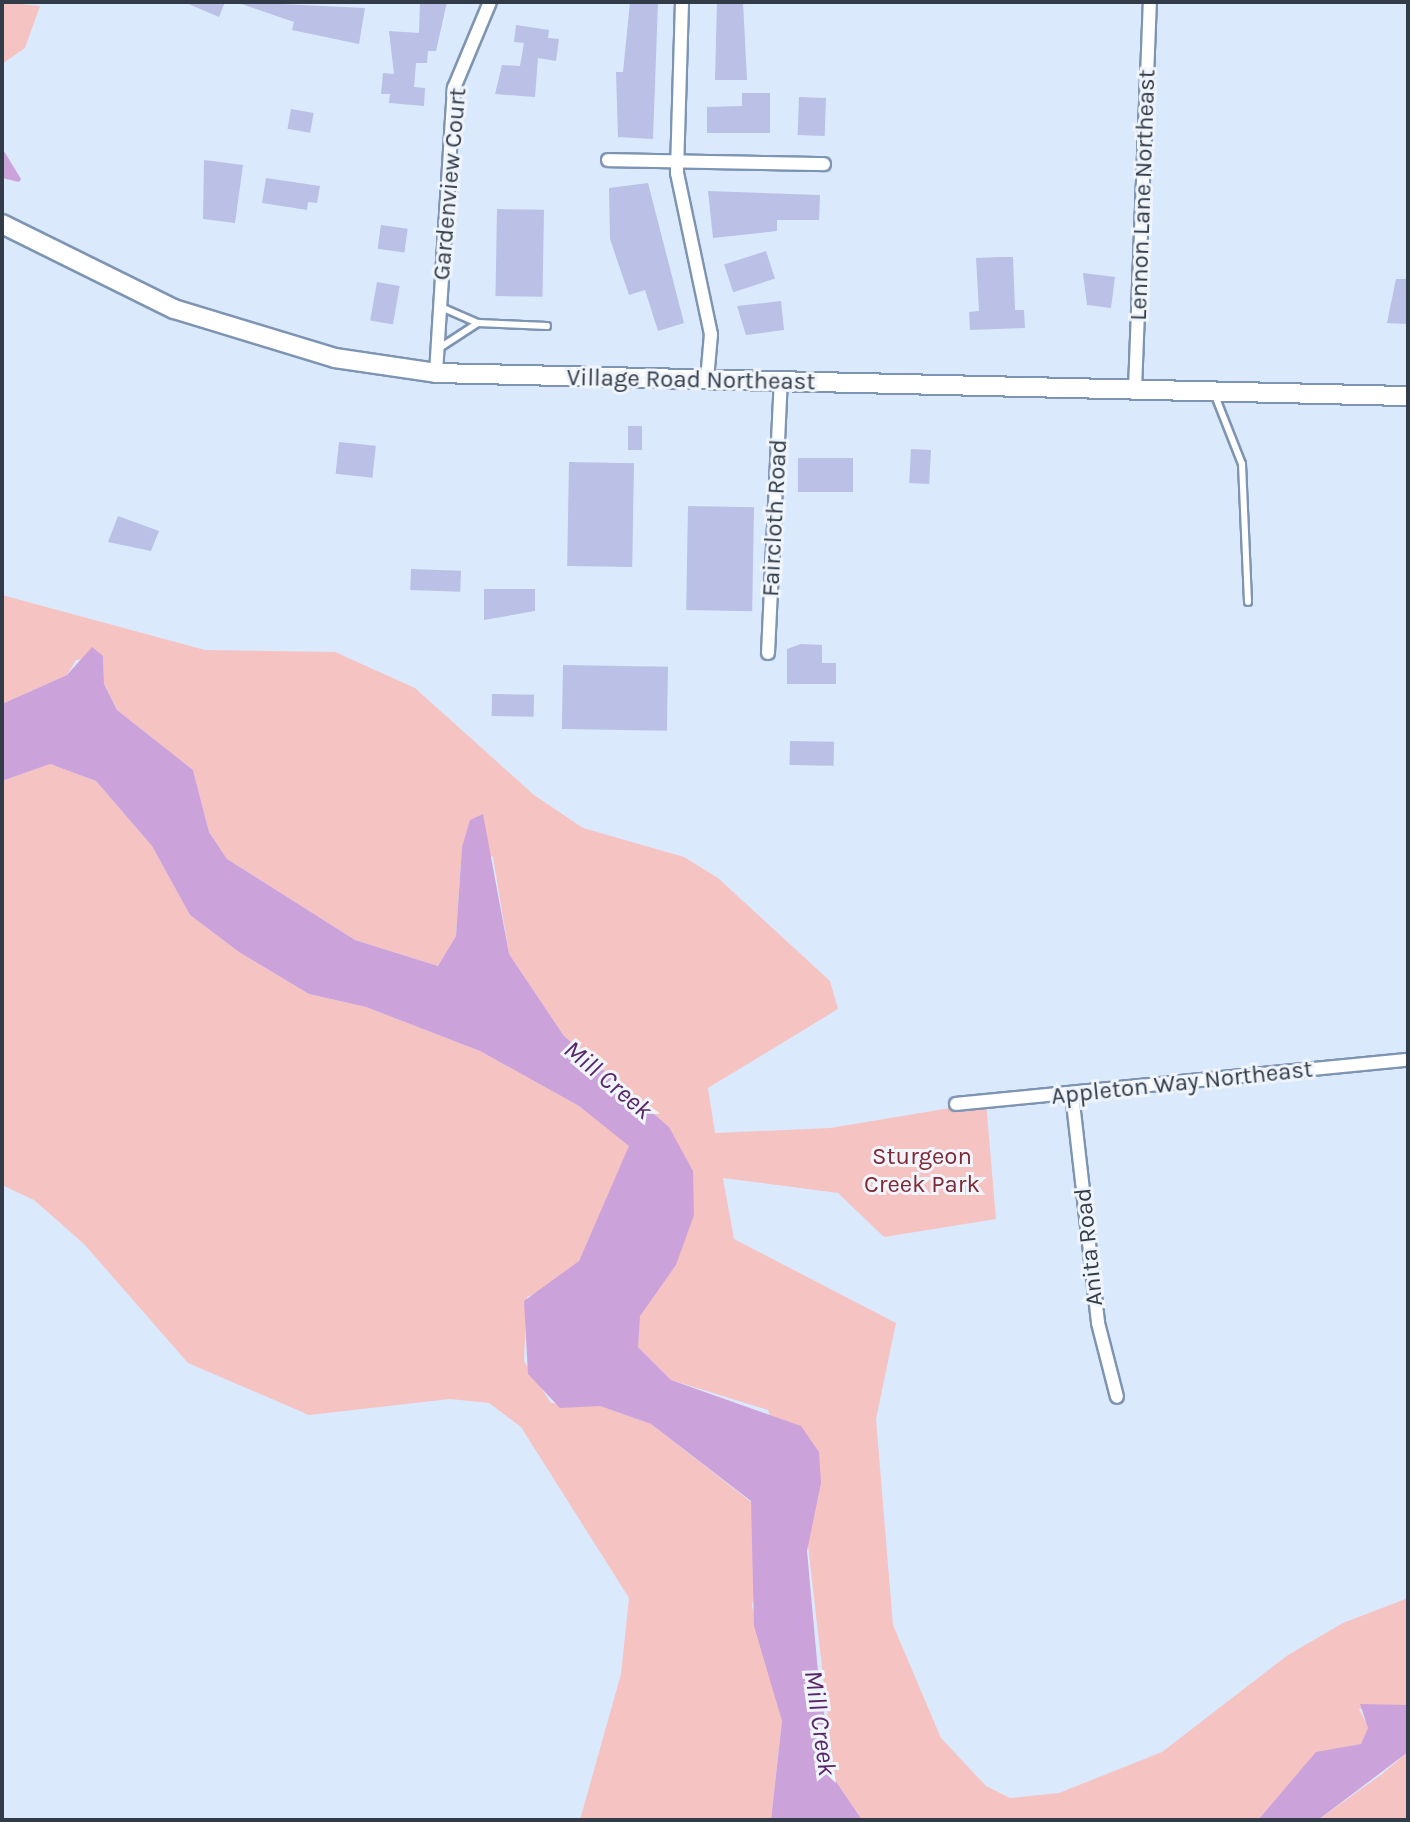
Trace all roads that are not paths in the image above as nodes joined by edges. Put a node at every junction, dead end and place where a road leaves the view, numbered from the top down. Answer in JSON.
{"nodes":[{"id":1,"x":490,"y":2,"type":"edge"},
{"id":2,"x":682,"y":2,"type":"edge"},
{"id":3,"x":1150,"y":2,"type":"edge"},
{"id":4,"x":608,"y":160,"type":"dead end"},
{"id":5,"x":677,"y":163,"type":"junction"},
{"id":6,"x":824,"y":164,"type":"dead end"},
{"id":7,"x":2,"y":224,"type":"edge"},
{"id":8,"x":440,"y":307,"type":"junction"},
{"id":9,"x":478,"y":323,"type":"junction"},
{"id":10,"x":547,"y":326,"type":"dead end"},
{"id":11,"x":438,"y":349,"type":"junction"},
{"id":12,"x":436,"y":373,"type":"junction"},
{"id":13,"x":707,"y":380,"type":"junction"},
{"id":14,"x":781,"y":382,"type":"junction"},
{"id":15,"x":1135,"y":389,"type":"junction"},
{"id":16,"x":1212,"y":390,"type":"junction"},
{"id":17,"x":1408,"y":396,"type":"edge"},
{"id":18,"x":1248,"y":602,"type":"dead end"},
{"id":19,"x":768,"y":653,"type":"dead end"},
{"id":20,"x":1408,"y":1060,"type":"edge"},
{"id":21,"x":1072,"y":1094,"type":"junction"},
{"id":22,"x":956,"y":1104,"type":"dead end"},
{"id":23,"x":1117,"y":1397,"type":"dead end"}],
"edges":[{"from":1,"to":8,"type":"street","name":"Gardenview Court"},
{"from":2,"to":5,"type":"street"},
{"from":3,"to":15,"type":"street","name":"Lennon Lane Northeast"},
{"from":4,"to":5,"type":"street"},
{"from":5,"to":6,"type":"street"},
{"from":5,"to":13,"type":"street"},
{"from":7,"to":12,"type":"main road","name":"Village Road Northeast"},
{"from":8,"to":9,"type":"lane"},
{"from":8,"to":11,"type":"street","name":"Gardenview Court"},
{"from":9,"to":10,"type":"lane"},
{"from":9,"to":11,"type":"lane"},
{"from":11,"to":12,"type":"street","name":"Gardenview Court"},
{"from":12,"to":13,"type":"main road","name":"Village Road Northeast"},
{"from":13,"to":14,"type":"main road","name":"Village Road Northeast"},
{"from":14,"to":15,"type":"main road","name":"Village Road Northeast"},
{"from":14,"to":19,"type":"street","name":"Faircloth Road"},
{"from":15,"to":16,"type":"main road","name":"Village Road Northeast"},
{"from":16,"to":17,"type":"main road","name":"Village Road Northeast"},
{"from":16,"to":18,"type":"lane"},
{"from":20,"to":21,"type":"street","name":"Appleton Way Northeast"},
{"from":21,"to":22,"type":"street","name":"Appleton Way Northeast"},
{"from":21,"to":23,"type":"street","name":"Anita Road"}]}
